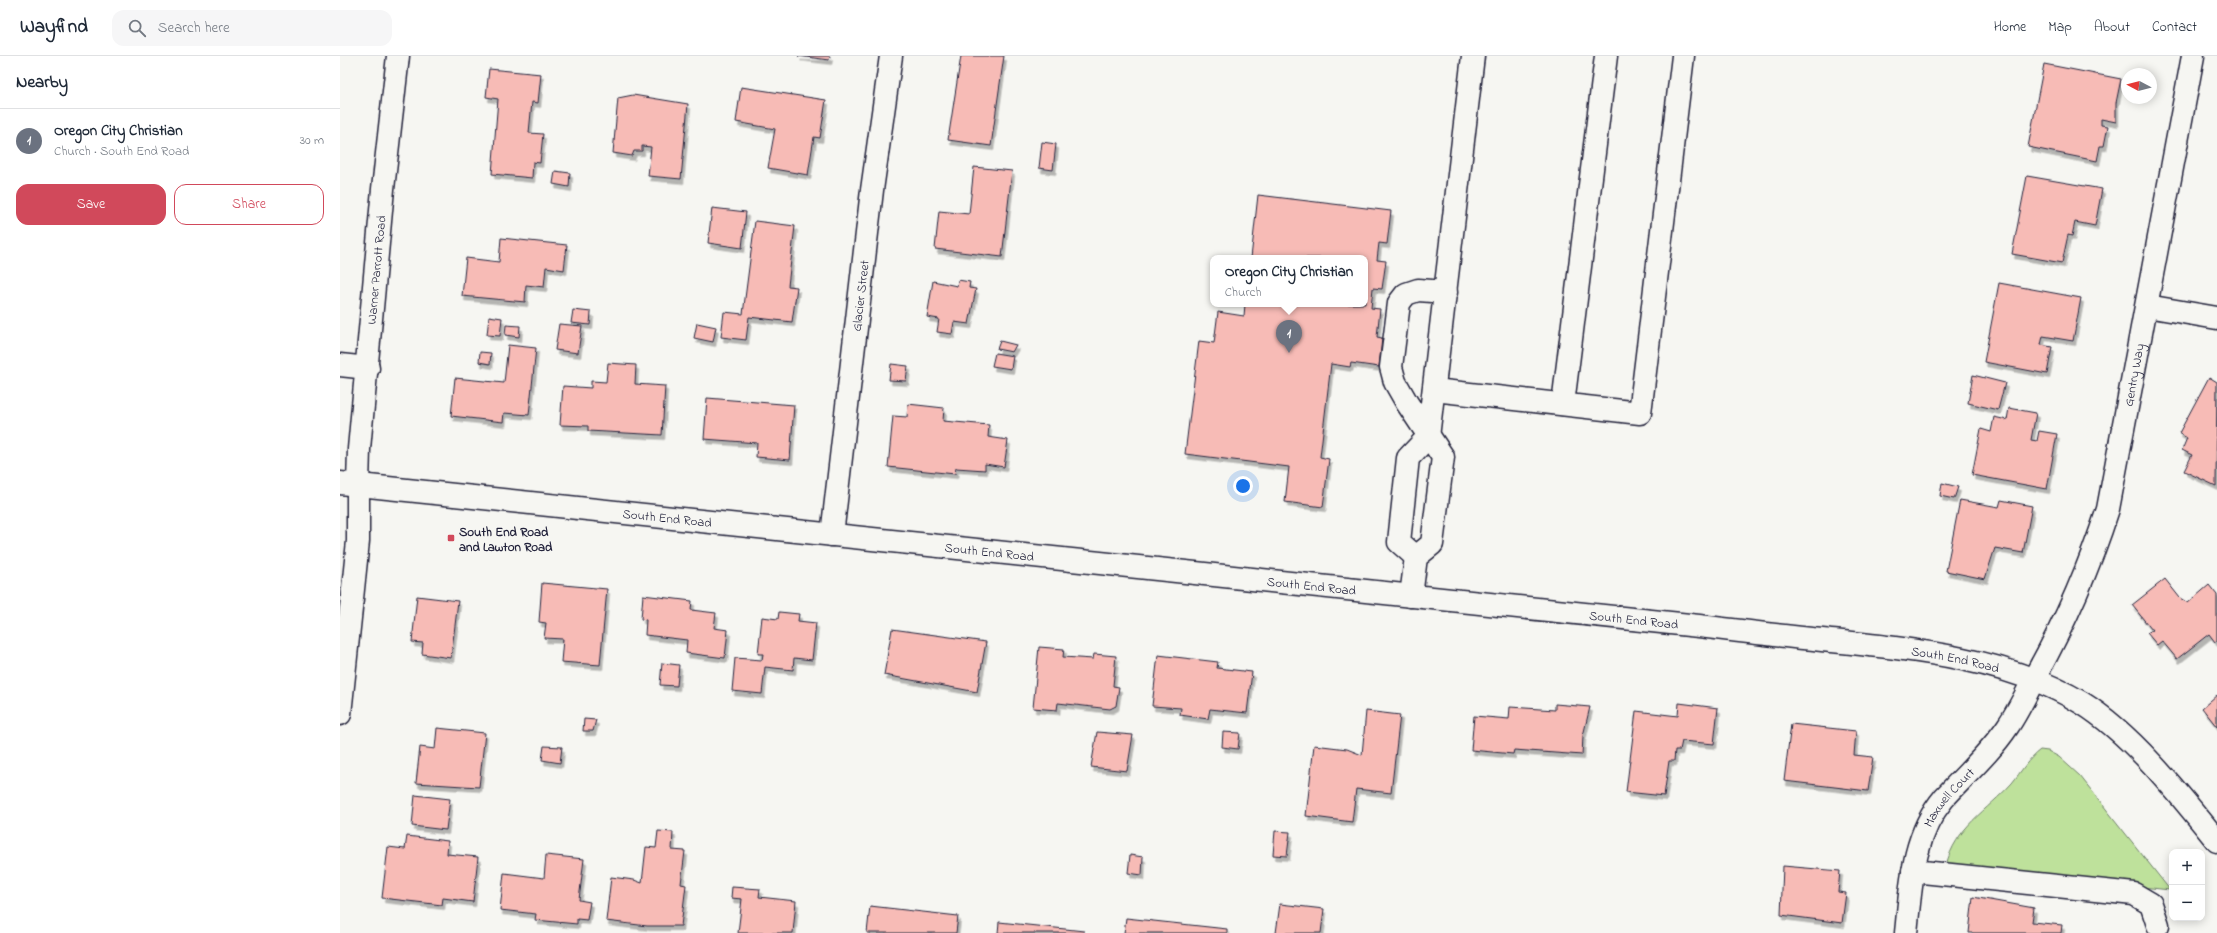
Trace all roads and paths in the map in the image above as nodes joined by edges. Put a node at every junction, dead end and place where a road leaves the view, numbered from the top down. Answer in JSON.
{"nodes":[{"id":1,"x":398,"y":56,"type":"edge"},
{"id":2,"x":891,"y":56,"type":"edge"},
{"id":3,"x":1474,"y":56,"type":"edge"},
{"id":4,"x":1606,"y":56,"type":"edge"},
{"id":5,"x":1683,"y":56,"type":"edge"},
{"id":6,"x":2193,"y":56,"type":"edge"},
{"id":7,"x":1446,"y":292,"type":"junction"},
{"id":8,"x":2147,"y":306,"type":"junction"},
{"id":9,"x":2217,"y":318,"type":"edge"},
{"id":10,"x":340,"y":365,"type":"edge"},
{"id":11,"x":368,"y":368,"type":"junction"},
{"id":12,"x":1434,"y":390,"type":"junction"},
{"id":13,"x":1563,"y":404,"type":"junction"},
{"id":14,"x":1428,"y":437,"type":"junction"},
{"id":15,"x":349,"y":484,"type":"edge"},
{"id":16,"x":832,"y":535,"type":"junction"},
{"id":17,"x":1416,"y":557,"type":"junction"},
{"id":18,"x":1411,"y":596,"type":"junction"},
{"id":19,"x":2034,"y":680,"type":"junction"},
{"id":20,"x":340,"y":714,"type":"edge"},
{"id":21,"x":2217,"y":841,"type":"edge"},
{"id":22,"x":1913,"y":871,"type":"junction"},
{"id":23,"x":2158,"y":925,"type":"dead end"},
{"id":24,"x":1906,"y":933,"type":"edge"}],
"edges":[{"from":1,"to":11,"type":"main road","name":"Warner Parrott Road"},
{"from":2,"to":16,"type":"main road","name":"Glacier Street"},
{"from":3,"to":7,"type":"main road"},
{"from":4,"to":13,"type":"main road"},
{"from":5,"to":13,"type":"main road"},
{"from":6,"to":8,"type":"main road","name":"Gentry Way"},
{"from":7,"to":12,"type":"main road"},
{"from":7,"to":14,"type":"main road"},
{"from":8,"to":9,"type":"main road"},
{"from":8,"to":19,"type":"main road","name":"Gentry Way"},
{"from":10,"to":11,"type":"main road"},
{"from":11,"to":15,"type":"main road","name":"Warner Parrott Road"},
{"from":12,"to":13,"type":"main road"},
{"from":12,"to":14,"type":"main road"},
{"from":14,"to":17,"type":"main road"},
{"from":14,"to":17,"type":"main road"},
{"from":15,"to":16,"type":"main road","name":"South End Road"},
{"from":15,"to":20,"type":"main road","name":"Warner Parrott Road"},
{"from":16,"to":18,"type":"main road","name":"South End Road"},
{"from":17,"to":18,"type":"main road"},
{"from":18,"to":19,"type":"main road","name":"South End Road"},
{"from":19,"to":21,"type":"main road","name":"South End Road"},
{"from":19,"to":22,"type":"main road","name":"Maxwell Court"},
{"from":22,"to":23,"type":"main road"},
{"from":22,"to":24,"type":"main road","name":"Maxwell Court"}]}
